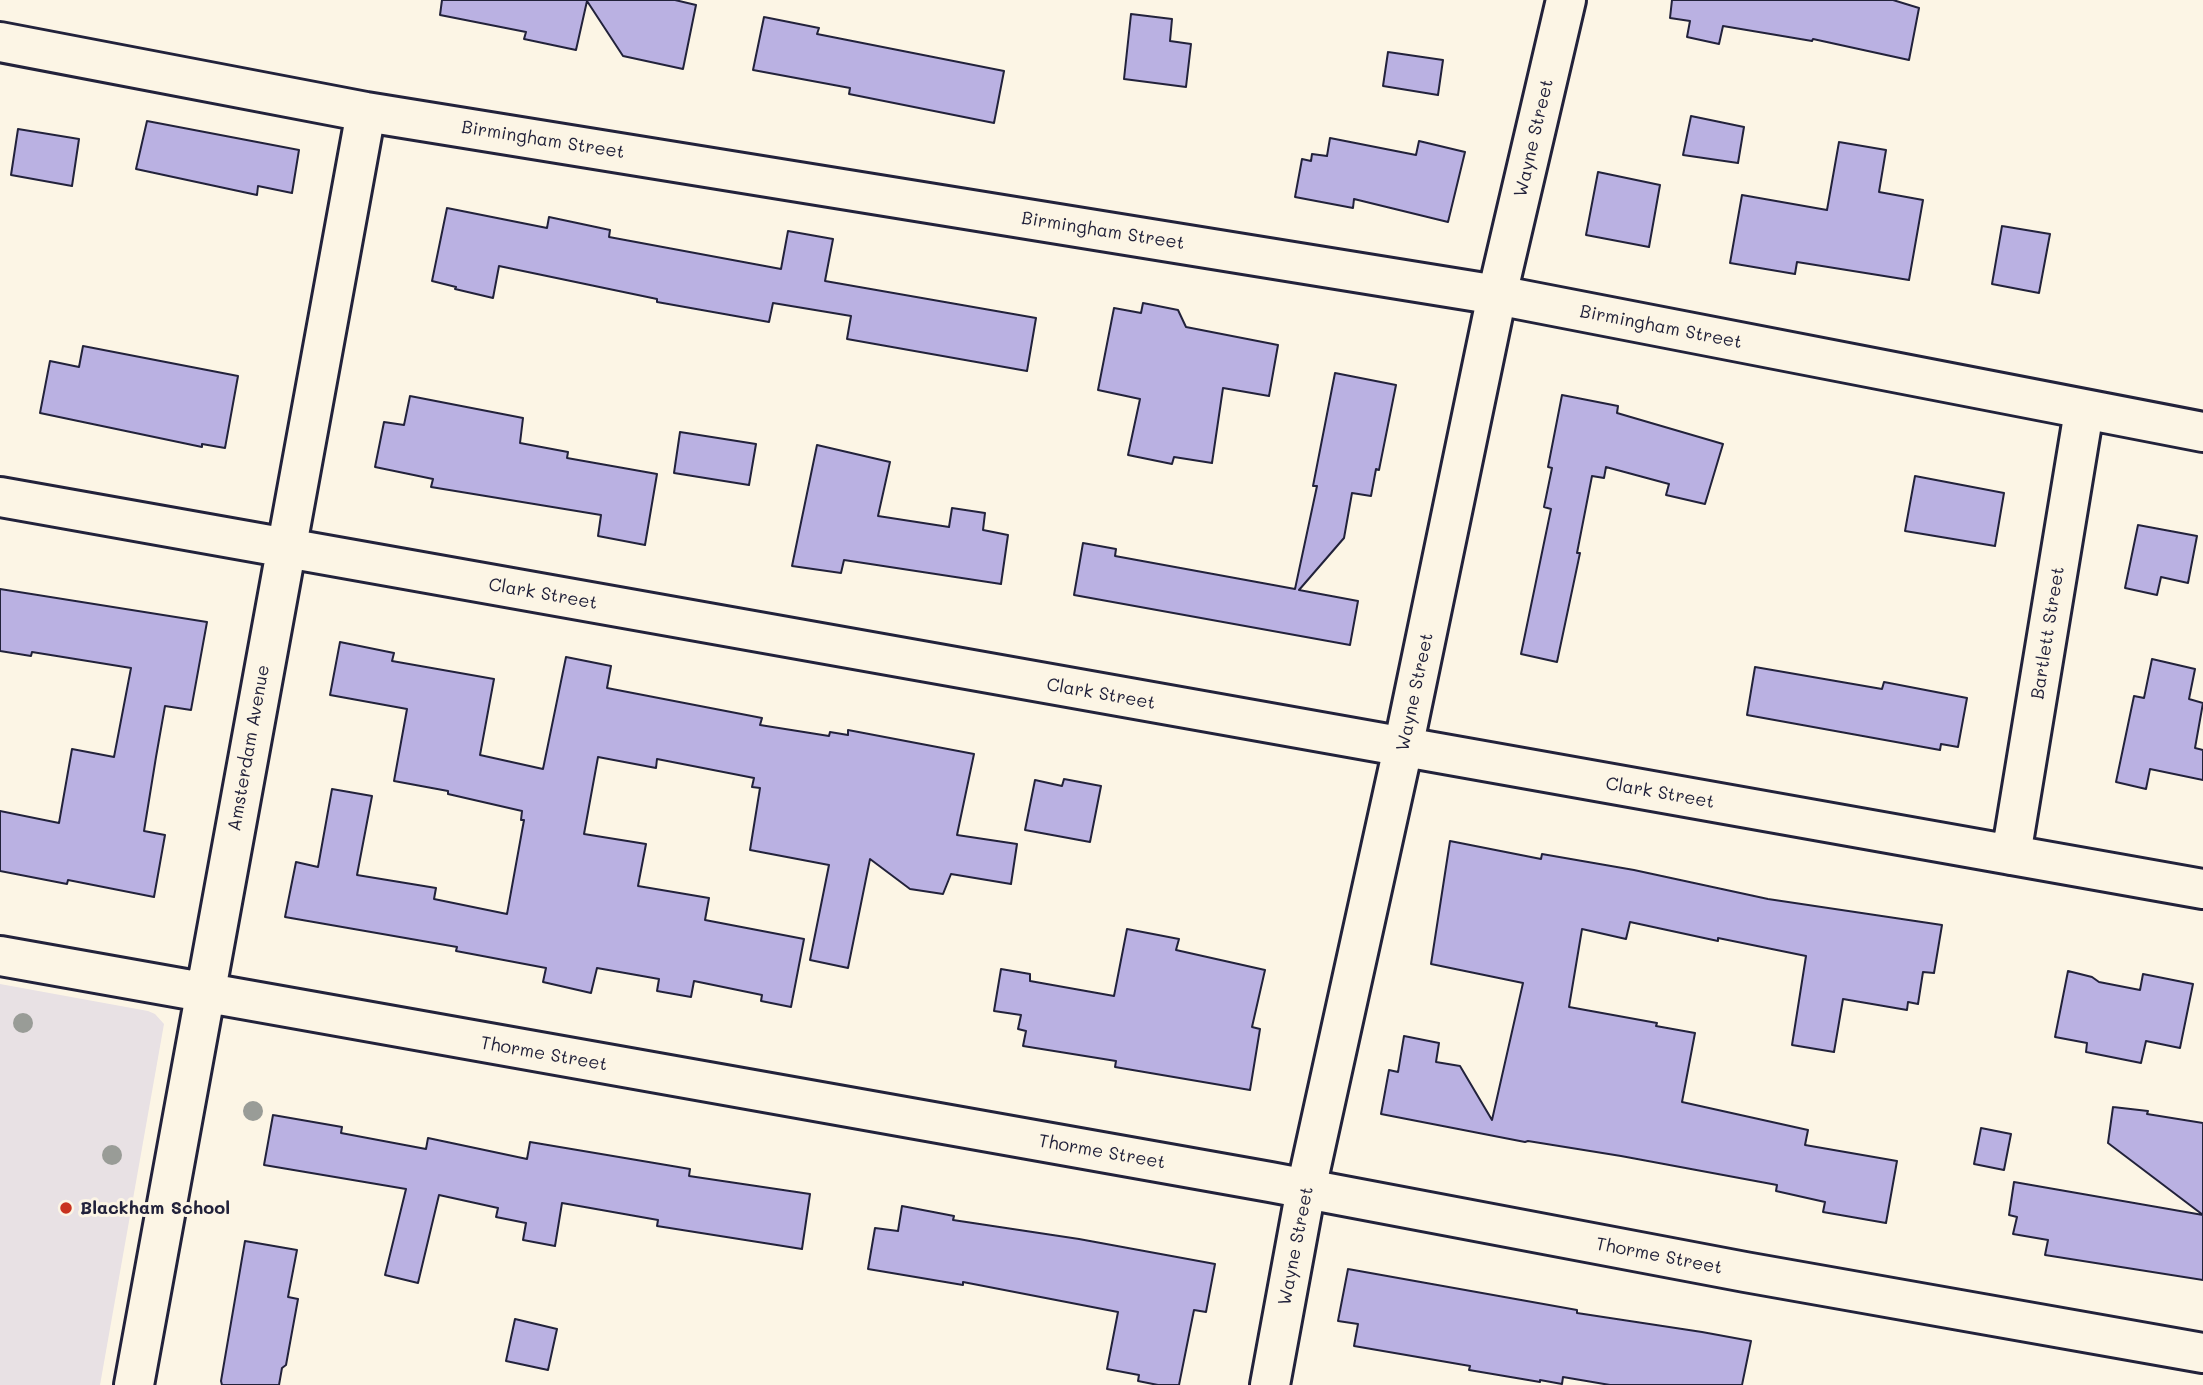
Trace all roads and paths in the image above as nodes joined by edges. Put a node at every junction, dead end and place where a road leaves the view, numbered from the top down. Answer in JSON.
{"nodes":[{"id":1,"x":1566,"y":0,"type":"edge"},
{"id":2,"x":0,"y":42,"type":"edge"},
{"id":3,"x":366,"y":111,"type":"junction"},
{"id":4,"x":1497,"y":295,"type":"junction"},
{"id":5,"x":2084,"y":411,"type":"junction"},
{"id":6,"x":2203,"y":432,"type":"edge"},
{"id":7,"x":0,"y":497,"type":"edge"},
{"id":8,"x":285,"y":548,"type":"junction"},
{"id":9,"x":1403,"y":748,"type":"junction"},
{"id":10,"x":2011,"y":855,"type":"junction"},
{"id":11,"x":2203,"y":889,"type":"edge"},
{"id":12,"x":0,"y":956,"type":"edge"},
{"id":13,"x":205,"y":993,"type":"junction"},
{"id":14,"x":1306,"y":1189,"type":"junction"},
{"id":15,"x":2203,"y":1353,"type":"edge"},
{"id":16,"x":134,"y":1385,"type":"edge"},
{"id":17,"x":1270,"y":1385,"type":"edge"}],
"edges":[{"from":1,"to":4,"type":"street","name":"Wayne Street"},
{"from":2,"to":3,"type":"street","name":"Birmingham Street"},
{"from":3,"to":4,"type":"street","name":"Birmingham Street"},
{"from":3,"to":8,"type":"street","name":"Amsterdam Avenue"},
{"from":4,"to":5,"type":"street","name":"Birmingham Street"},
{"from":4,"to":9,"type":"street","name":"Wayne Street"},
{"from":5,"to":6,"type":"street","name":"Birmingham Street"},
{"from":5,"to":10,"type":"street","name":"Bartlett Street"},
{"from":7,"to":8,"type":"street","name":"Clark Street"},
{"from":8,"to":9,"type":"street","name":"Clark Street"},
{"from":8,"to":13,"type":"street","name":"Amsterdam Avenue"},
{"from":9,"to":10,"type":"street","name":"Clark Street"},
{"from":9,"to":14,"type":"street","name":"Wayne Street"},
{"from":10,"to":11,"type":"street","name":"Clark Street"},
{"from":12,"to":13,"type":"street","name":"Thorme Street"},
{"from":13,"to":14,"type":"street","name":"Thorme Street"},
{"from":13,"to":16,"type":"street","name":"Amsterdam Avenue"},
{"from":14,"to":15,"type":"street","name":"Thorme Street"},
{"from":14,"to":17,"type":"street","name":"Wayne Street"}]}
